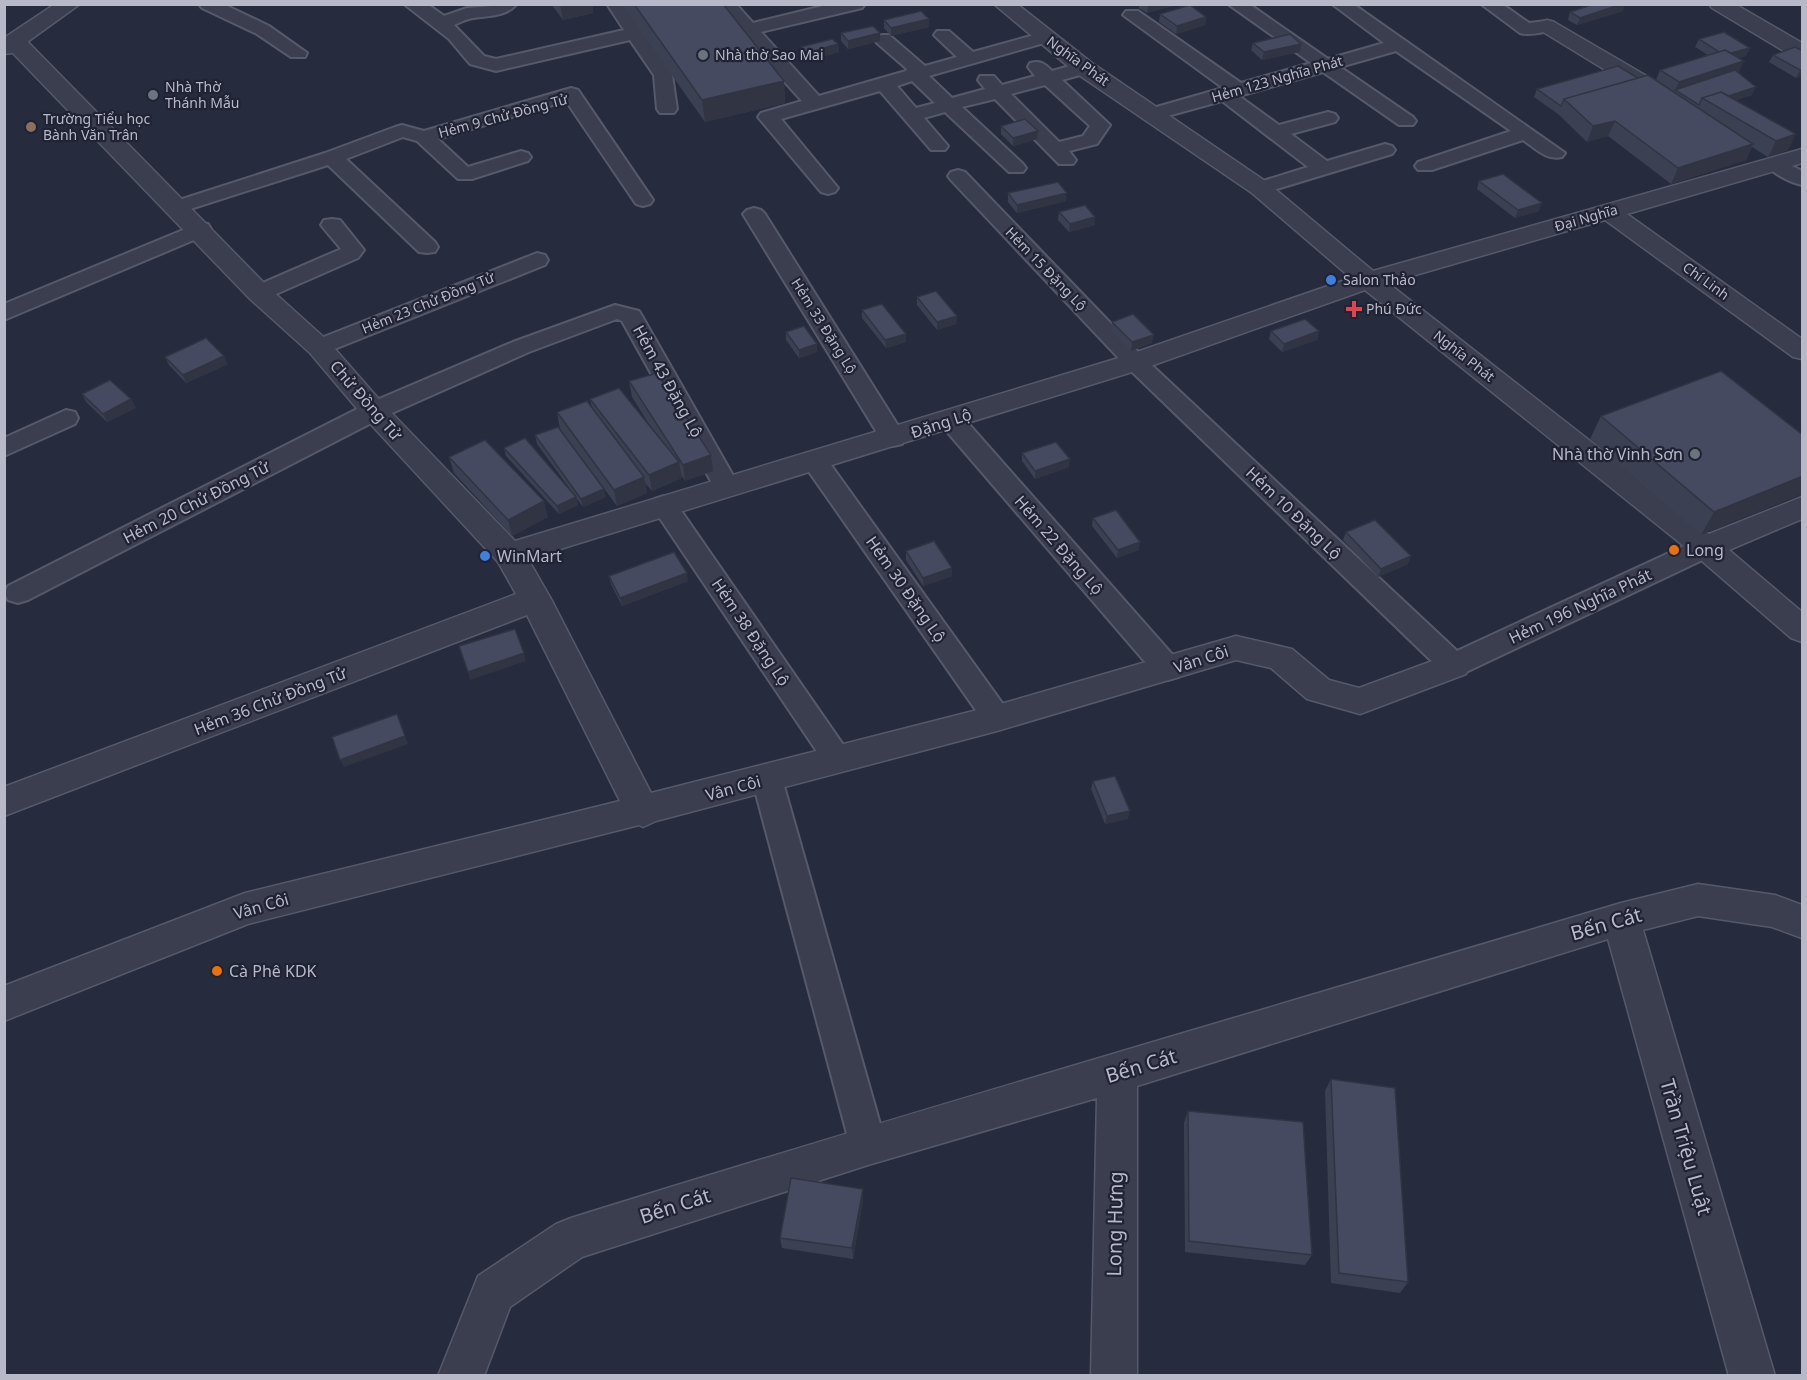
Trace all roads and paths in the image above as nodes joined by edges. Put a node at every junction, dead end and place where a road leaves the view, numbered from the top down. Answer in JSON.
{"nodes":[{"id":1,"x":70,"y":4,"type":"edge"},
{"id":2,"x":208,"y":4,"type":"edge"},
{"id":3,"x":413,"y":4,"type":"edge"},
{"id":4,"x":508,"y":4,"type":"edge"},
{"id":5,"x":616,"y":4,"type":"edge"},
{"id":6,"x":726,"y":4,"type":"edge"},
{"id":7,"x":856,"y":4,"type":"edge"},
{"id":8,"x":1237,"y":4,"type":"edge"},
{"id":9,"x":1341,"y":4,"type":"edge"},
{"id":10,"x":1490,"y":4,"type":"edge"},
{"id":11,"x":1719,"y":4,"type":"edge"},
{"id":12,"x":1014,"y":6,"type":"edge"},
{"id":13,"x":1132,"y":15,"type":"dead end"},
{"id":14,"x":441,"y":24,"type":"junction"},
{"id":15,"x":1547,"y":26,"type":"joint"},
{"id":16,"x":747,"y":30,"type":"junction"},
{"id":17,"x":635,"y":33,"type":"junction"},
{"id":18,"x":943,"y":36,"type":"dead end"},
{"id":19,"x":1045,"y":37,"type":"junction"},
{"id":20,"x":883,"y":39,"type":"dead end"},
{"id":21,"x":1400,"y":44,"type":"junction"},
{"id":22,"x":10,"y":45,"type":"edge"},
{"id":23,"x":1013,"y":46,"type":"junction"},
{"id":24,"x":1803,"y":52,"type":"edge"},
{"id":25,"x":298,"y":53,"type":"dead end"},
{"id":26,"x":545,"y":53,"type":"junction"},
{"id":27,"x":968,"y":59,"type":"junction"},
{"id":28,"x":1324,"y":66,"type":"junction"},
{"id":29,"x":1084,"y":68,"type":"junction"},
{"id":30,"x":917,"y":72,"type":"junction"},
{"id":31,"x":1049,"y":77,"type":"junction"},
{"id":32,"x":563,"y":81,"type":"junction"},
{"id":33,"x":884,"y":83,"type":"junction"},
{"id":34,"x":998,"y":91,"type":"junction"},
{"id":35,"x":1232,"y":92,"type":"junction"},
{"id":36,"x":814,"y":103,"type":"junction"},
{"id":37,"x":1677,"y":104,"type":"edge"},
{"id":38,"x":949,"y":106,"type":"junction"},
{"id":39,"x":667,"y":109,"type":"dead end"},
{"id":40,"x":1153,"y":114,"type":"junction"},
{"id":41,"x":914,"y":115,"type":"junction"},
{"id":42,"x":1328,"y":118,"type":"dead end"},
{"id":43,"x":1406,"y":121,"type":"dead end"},
{"id":44,"x":1276,"y":132,"type":"junction"},
{"id":45,"x":1525,"y":132,"type":"junction"},
{"id":46,"x":424,"y":137,"type":"junction"},
{"id":47,"x":938,"y":146,"type":"dead end"},
{"id":48,"x":1747,"y":146,"type":"edge"},
{"id":49,"x":1385,"y":150,"type":"dead end"},
{"id":50,"x":1555,"y":153,"type":"dead end"},
{"id":51,"x":1803,"y":156,"type":"edge"},
{"id":52,"x":332,"y":157,"type":"junction"},
{"id":53,"x":521,"y":157,"type":"dead end"},
{"id":54,"x":1776,"y":164,"type":"junction"},
{"id":55,"x":1425,"y":166,"type":"dead end"},
{"id":56,"x":1016,"y":168,"type":"dead end"},
{"id":57,"x":1324,"y":169,"type":"junction"},
{"id":58,"x":958,"y":176,"type":"dead end"},
{"id":59,"x":1803,"y":179,"type":"edge"},
{"id":60,"x":828,"y":188,"type":"dead end"},
{"id":61,"x":1260,"y":188,"type":"junction"},
{"id":62,"x":643,"y":200,"type":"dead end"},
{"id":63,"x":177,"y":207,"type":"junction"},
{"id":64,"x":1609,"y":212,"type":"junction"},
{"id":65,"x":754,"y":214,"type":"dead end"},
{"id":66,"x":332,"y":225,"type":"dead end"},
{"id":67,"x":200,"y":230,"type":"junction"},
{"id":68,"x":426,"y":247,"type":"dead end"},
{"id":69,"x":537,"y":260,"type":"dead end"},
{"id":70,"x":1369,"y":280,"type":"junction"},
{"id":71,"x":259,"y":292,"type":"junction"},
{"id":72,"x":4,"y":313,"type":"edge"},
{"id":73,"x":319,"y":347,"type":"junction"},
{"id":74,"x":1803,"y":351,"type":"edge"},
{"id":75,"x":1135,"y":362,"type":"junction"},
{"id":76,"x":374,"y":411,"type":"junction"},
{"id":77,"x":66,"y":418,"type":"dead end"},
{"id":78,"x":951,"y":420,"type":"junction"},
{"id":79,"x":893,"y":438,"type":"junction"},
{"id":80,"x":4,"y":448,"type":"edge"},
{"id":81,"x":814,"y":460,"type":"junction"},
{"id":82,"x":726,"y":486,"type":"junction"},
{"id":83,"x":664,"y":505,"type":"junction"},
{"id":84,"x":1803,"y":507,"type":"edge"},
{"id":85,"x":1706,"y":547,"type":"junction"},
{"id":86,"x":509,"y":554,"type":"junction"},
{"id":87,"x":18,"y":593,"type":"dead end"},
{"id":88,"x":535,"y":599,"type":"junction"},
{"id":89,"x":1803,"y":630,"type":"edge"},
{"id":90,"x":1454,"y":665,"type":"junction"},
{"id":91,"x":1168,"y":669,"type":"junction"},
{"id":92,"x":997,"y":718,"type":"junction"},
{"id":93,"x":838,"y":760,"type":"junction"},
{"id":94,"x":767,"y":779,"type":"junction"},
{"id":95,"x":4,"y":802,"type":"edge"},
{"id":96,"x":643,"y":812,"type":"junction"},
{"id":97,"x":1621,"y":919,"type":"junction"},
{"id":98,"x":1803,"y":922,"type":"edge"},
{"id":99,"x":4,"y":1004,"type":"edge"},
{"id":100,"x":1117,"y":1073,"type":"junction"},
{"id":101,"x":868,"y":1145,"type":"junction"},
{"id":102,"x":461,"y":1376,"type":"edge"},
{"id":103,"x":1114,"y":1376,"type":"edge"},
{"id":104,"x":1752,"y":1376,"type":"edge"}],
"edges":[{"from":1,"to":22,"type":"street"},
{"from":2,"to":25,"type":"lane"},
{"from":3,"to":14,"type":"lane"},
{"from":4,"to":14,"type":"lane"},
{"from":5,"to":17,"type":"lane"},
{"from":6,"to":16,"type":"lane"},
{"from":7,"to":16,"type":"lane"},
{"from":8,"to":28,"type":"lane"},
{"from":9,"to":21,"type":"lane"},
{"from":10,"to":15,"type":"lane"},
{"from":11,"to":24,"type":"street"},
{"from":12,"to":19,"type":"street","name":"Nghĩa Phát"},
{"from":13,"to":35,"type":"lane"},
{"from":14,"to":26,"type":"lane"},
{"from":15,"to":37,"type":"street"},
{"from":16,"to":36,"type":"lane"},
{"from":17,"to":26,"type":"lane"},
{"from":17,"to":39,"type":"lane"},
{"from":18,"to":27,"type":"lane"},
{"from":19,"to":23,"type":"lane"},
{"from":19,"to":29,"type":"street","name":"Nghĩa Phát"},
{"from":20,"to":30,"type":"lane"},
{"from":21,"to":28,"type":"lane","name":"Hẻm 123 Nghĩa Phát"},
{"from":21,"to":45,"type":"lane"},
{"from":22,"to":63,"type":"street","name":"Chử Đồng Tử"},
{"from":23,"to":27,"type":"lane"},
{"from":23,"to":31,"type":"lane"},
{"from":26,"to":32,"type":"lane"},
{"from":27,"to":30,"type":"lane"},
{"from":27,"to":34,"type":"lane"},
{"from":28,"to":35,"type":"lane","name":"Hẻm 123 Nghĩa Phát"},
{"from":28,"to":43,"type":"lane"},
{"from":29,"to":31,"type":"lane"},
{"from":29,"to":40,"type":"street","name":"Nghĩa Phát"},
{"from":30,"to":33,"type":"lane"},
{"from":30,"to":38,"type":"lane"},
{"from":31,"to":34,"type":"lane"},
{"from":31,"to":34,"type":"lane"},
{"from":32,"to":46,"type":"lane","name":"Hẻm 9 Chử Đồng Tử"},
{"from":32,"to":62,"type":"lane","name":"Hẻm 9 Chử Đồng Tử"},
{"from":33,"to":36,"type":"lane"},
{"from":33,"to":41,"type":"lane"},
{"from":34,"to":38,"type":"lane"},
{"from":35,"to":40,"type":"lane","name":"Hẻm 123 Nghĩa Phát"},
{"from":35,"to":44,"type":"lane"},
{"from":36,"to":60,"type":"lane"},
{"from":38,"to":41,"type":"lane"},
{"from":38,"to":56,"type":"lane"},
{"from":40,"to":61,"type":"street","name":"Nghĩa Phát"},
{"from":41,"to":47,"type":"lane"},
{"from":42,"to":44,"type":"lane"},
{"from":44,"to":57,"type":"lane"},
{"from":45,"to":50,"type":"lane"},
{"from":45,"to":55,"type":"lane"},
{"from":46,"to":52,"type":"lane","name":"Hẻm 9 Chử Đồng Tử"},
{"from":46,"to":53,"type":"lane"},
{"from":48,"to":54,"type":"street"},
{"from":49,"to":57,"type":"lane"},
{"from":51,"to":54,"type":"street","name":"Đại Nghĩa"},
{"from":52,"to":63,"type":"lane","name":"Hẻm 9 Chử Đồng Tử"},
{"from":52,"to":68,"type":"lane"},
{"from":54,"to":59,"type":"lane"},
{"from":54,"to":64,"type":"street","name":"Đại Nghĩa"},
{"from":57,"to":61,"type":"lane"},
{"from":58,"to":75,"type":"lane","name":"Hẻm 15 Đặng Lộ"},
{"from":61,"to":70,"type":"street","name":"Nghĩa Phát"},
{"from":63,"to":67,"type":"street","name":"Chử Đồng Tử"},
{"from":64,"to":70,"type":"street","name":"Đại Nghĩa"},
{"from":64,"to":74,"type":"street","name":"Chí Linh"},
{"from":65,"to":79,"type":"lane","name":"Hẻm 33 Đặng Lộ"},
{"from":66,"to":71,"type":"lane"},
{"from":67,"to":71,"type":"street","name":"Chử Đồng Tử"},
{"from":67,"to":72,"type":"lane"},
{"from":69,"to":73,"type":"lane","name":"Hẻm 23 Chử Đồng Tử"},
{"from":70,"to":75,"type":"street","name":"Đặng Lộ"},
{"from":70,"to":85,"type":"street","name":"Nghĩa Phát"},
{"from":71,"to":73,"type":"street","name":"Chử Đồng Tử"},
{"from":73,"to":76,"type":"street","name":"Chử Đồng Tử"},
{"from":75,"to":78,"type":"street","name":"Đặng Lộ"},
{"from":75,"to":90,"type":"lane","name":"Hẻm 10 Đặng Lộ"},
{"from":76,"to":82,"type":"lane","name":"Hẻm 43 Đặng Lộ"},
{"from":76,"to":86,"type":"street","name":"Chử Đồng Tử"},
{"from":76,"to":87,"type":"lane","name":"Hẻm 20 Chử Đồng Tử"},
{"from":77,"to":80,"type":"lane"},
{"from":78,"to":79,"type":"street","name":"Đặng Lộ"},
{"from":78,"to":91,"type":"lane","name":"Hẻm 22 Đặng Lộ"},
{"from":79,"to":81,"type":"street","name":"Đặng Lộ"},
{"from":81,"to":82,"type":"street","name":"Đặng Lộ"},
{"from":81,"to":92,"type":"lane","name":"Hẻm 30 Đặng Lộ"},
{"from":82,"to":83,"type":"street","name":"Đặng Lộ"},
{"from":83,"to":86,"type":"street","name":"Đặng Lộ"},
{"from":83,"to":93,"type":"lane","name":"Hẻm 38 Đặng Lộ"},
{"from":84,"to":85,"type":"street"},
{"from":85,"to":89,"type":"street","name":"Nghĩa Phát"},
{"from":85,"to":90,"type":"lane","name":"Hẻm 196 Nghĩa Phát"},
{"from":86,"to":88,"type":"street","name":"Chử Đồng Tử"},
{"from":88,"to":95,"type":"street","name":"Hẻm 36 Chử Đồng Tử"},
{"from":88,"to":96,"type":"street","name":"Chử Đồng Tử"},
{"from":90,"to":91,"type":"street","name":"Vân Côi"},
{"from":91,"to":92,"type":"street","name":"Vân Côi"},
{"from":92,"to":93,"type":"street","name":"Vân Côi"},
{"from":93,"to":94,"type":"street","name":"Vân Côi"},
{"from":94,"to":96,"type":"street","name":"Vân Côi"},
{"from":94,"to":101,"type":"lane"},
{"from":96,"to":99,"type":"street","name":"Vân Côi"},
{"from":97,"to":98,"type":"street","name":"Bến Cát"},
{"from":97,"to":100,"type":"street","name":"Bến Cát"},
{"from":97,"to":104,"type":"street","name":"Trần Triệu Luật"},
{"from":100,"to":101,"type":"street","name":"Bến Cát"},
{"from":100,"to":103,"type":"street","name":"Long Hưng"},
{"from":101,"to":102,"type":"street","name":"Bến Cát"}]}
